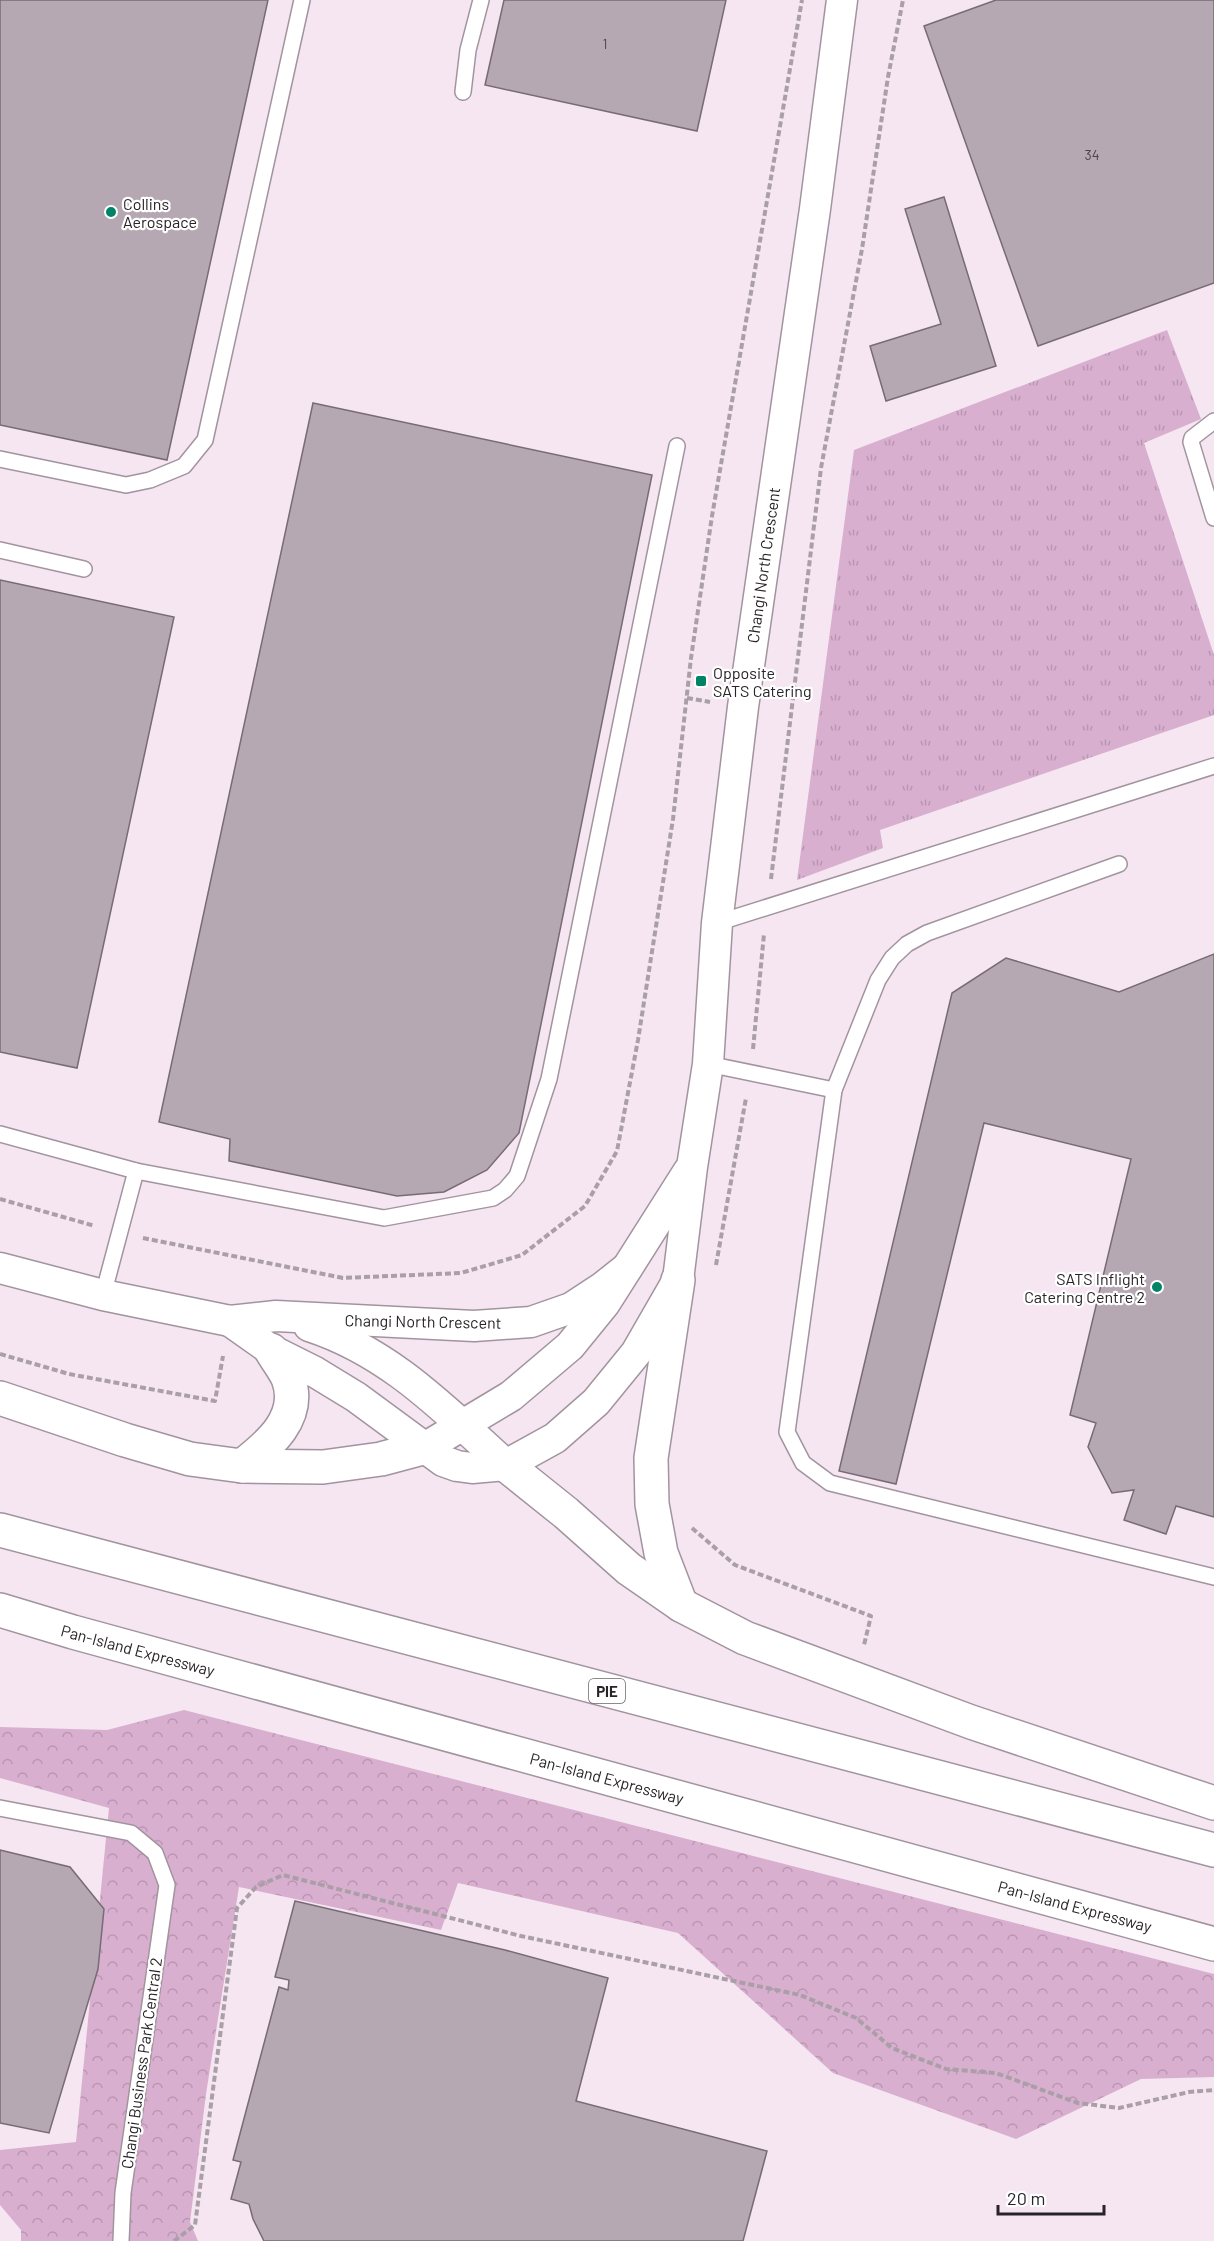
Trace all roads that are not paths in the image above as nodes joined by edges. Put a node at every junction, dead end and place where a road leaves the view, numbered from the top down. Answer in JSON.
{"nodes":[{"id":1,"x":302,"y":0,"type":"edge"},
{"id":2,"x":481,"y":0,"type":"edge"},
{"id":3,"x":842,"y":0,"type":"edge"},
{"id":4,"x":463,"y":92,"type":"dead end"},
{"id":5,"x":1214,"y":421,"type":"edge"},
{"id":6,"x":676,"y":446,"type":"dead end"},
{"id":7,"x":0,"y":459,"type":"edge"},
{"id":8,"x":1214,"y":518,"type":"edge"},
{"id":9,"x":0,"y":550,"type":"edge"},
{"id":10,"x":84,"y":569,"type":"dead end"},
{"id":11,"x":1214,"y":766,"type":"edge"},
{"id":12,"x":1119,"y":864,"type":"dead end"},
{"id":13,"x":717,"y":923,"type":"junction"},
{"id":14,"x":708,"y":1064,"type":"junction"},
{"id":15,"x":834,"y":1090,"type":"junction"},
{"id":16,"x":0,"y":1134,"type":"edge"},
{"id":17,"x":692,"y":1167,"type":"junction"},
{"id":18,"x":136,"y":1171,"type":"junction"},
{"id":19,"x":0,"y":1268,"type":"edge"},
{"id":20,"x":627,"y":1268,"type":"junction"},
{"id":21,"x":678,"y":1280,"type":"junction"},
{"id":22,"x":103,"y":1295,"type":"junction"},
{"id":23,"x":276,"y":1316,"type":"junction"},
{"id":24,"x":230,"y":1321,"type":"junction"},
{"id":25,"x":271,"y":1350,"type":"junction"},
{"id":26,"x":0,"y":1398,"type":"edge"},
{"id":27,"x":462,"y":1425,"type":"junction"},
{"id":28,"x":426,"y":1447,"type":"junction"},
{"id":29,"x":506,"y":1465,"type":"junction"},
{"id":30,"x":242,"y":1466,"type":"junction"},
{"id":31,"x":0,"y":1530,"type":"edge"},
{"id":32,"x":1214,"y":1577,"type":"edge"},
{"id":33,"x":681,"y":1605,"type":"junction"},
{"id":34,"x":0,"y":1610,"type":"edge"},
{"id":35,"x":73,"y":1632,"type":"junction"},
{"id":36,"x":0,"y":1634,"type":"edge"},
{"id":37,"x":1214,"y":1803,"type":"edge"},
{"id":38,"x":0,"y":1808,"type":"edge"},
{"id":39,"x":1214,"y":1850,"type":"edge"},
{"id":40,"x":1214,"y":1944,"type":"edge"},
{"id":41,"x":121,"y":2241,"type":"edge"}],
"edges":[{"from":1,"to":7,"type":"lane"},
{"from":2,"to":4,"type":"lane"},
{"from":3,"to":13,"type":"street","name":"Changi North Crescent"},
{"from":5,"to":8,"type":"lane"},
{"from":6,"to":18,"type":"lane"},
{"from":9,"to":10,"type":"lane"},
{"from":11,"to":13,"type":"lane"},
{"from":12,"to":15,"type":"lane"},
{"from":13,"to":14,"type":"street","name":"Changi North Crescent"},
{"from":14,"to":15,"type":"lane"},
{"from":14,"to":17,"type":"street","name":"Changi North Crescent"},
{"from":15,"to":32,"type":"lane"},
{"from":16,"to":18,"type":"lane"},
{"from":17,"to":20,"type":"street","name":"Changi North Crescent"},
{"from":17,"to":21,"type":"street","name":"Changi North Crescent"},
{"from":18,"to":22,"type":"lane"},
{"from":19,"to":22,"type":"street","name":"Changi North Crescent"},
{"from":20,"to":23,"type":"street","name":"Changi North Crescent"},
{"from":20,"to":27,"type":"street","name":"Changi North Crescent"},
{"from":21,"to":29,"type":"street","name":"Changi North Crescent"},
{"from":21,"to":33,"type":"highway"},
{"from":22,"to":24,"type":"street","name":"Changi North Crescent"},
{"from":23,"to":24,"type":"street","name":"Changi North Crescent"},
{"from":23,"to":27,"type":"street","name":"Changi North Crescent"},
{"from":24,"to":25,"type":"street","name":"Changi North Crescent"},
{"from":25,"to":28,"type":"street","name":"Changi North Crescent"},
{"from":25,"to":30,"type":"highway"},
{"from":26,"to":30,"type":"highway"},
{"from":27,"to":28,"type":"street","name":"Changi North Crescent"},
{"from":27,"to":29,"type":"street","name":"Changi North Crescent"},
{"from":28,"to":29,"type":"street","name":"Changi North Crescent"},
{"from":28,"to":30,"type":"highway"},
{"from":29,"to":33,"type":"highway"},
{"from":31,"to":39,"type":"highway","number":"PIE"},
{"from":33,"to":37,"type":"highway"},
{"from":34,"to":35,"type":"highway","name":"Pan-Island Expressway"},
{"from":35,"to":36,"type":"highway"},
{"from":35,"to":40,"type":"highway","name":"Pan-Island Expressway"},
{"from":38,"to":41,"type":"lane","name":"Changi Business Park Central 2"}]}
